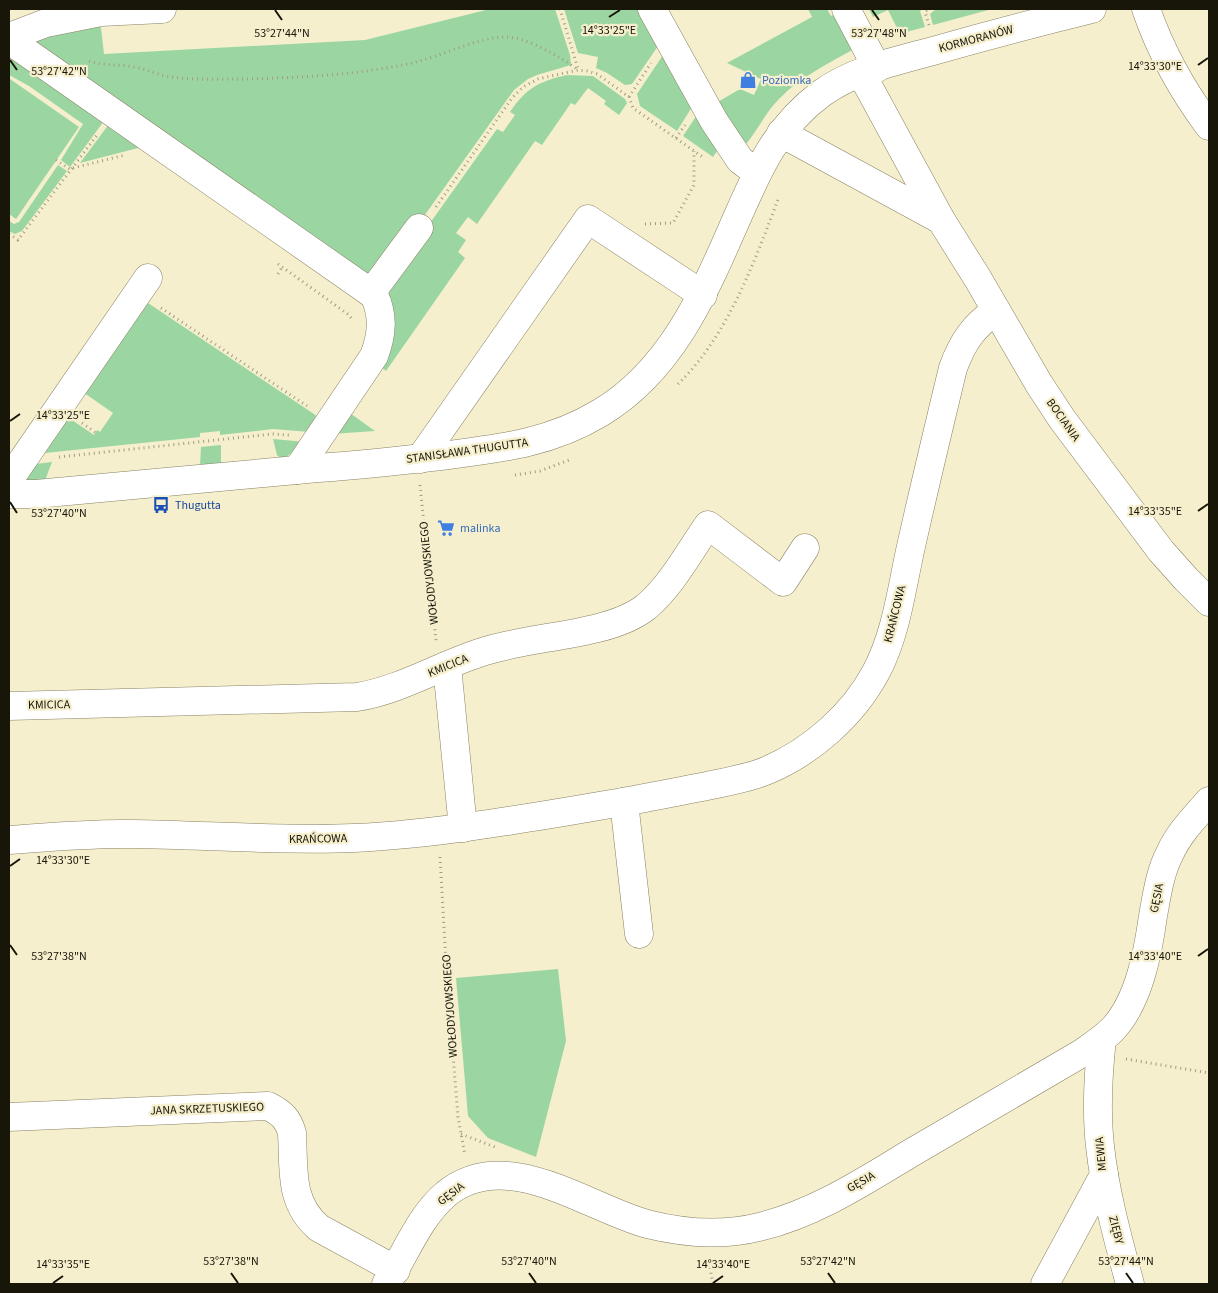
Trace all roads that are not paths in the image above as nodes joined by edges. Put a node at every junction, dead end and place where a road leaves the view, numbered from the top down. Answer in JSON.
{"nodes":[{"id":1,"x":162,"y":9,"type":"edge"},
{"id":2,"x":652,"y":9,"type":"edge"},
{"id":3,"x":846,"y":9,"type":"edge"},
{"id":4,"x":1092,"y":9,"type":"edge"},
{"id":5,"x":1146,"y":9,"type":"edge"},
{"id":6,"x":9,"y":38,"type":"edge"},
{"id":7,"x":869,"y":70,"type":"junction"},
{"id":8,"x":1209,"y":126,"type":"edge"},
{"id":9,"x":781,"y":133,"type":"junction"},
{"id":10,"x":757,"y":173,"type":"junction"},
{"id":11,"x":427,"y":218,"type":"road end"},
{"id":12,"x":941,"y":220,"type":"junction"},
{"id":13,"x":143,"y":286,"type":"road end"},
{"id":14,"x":371,"y":293,"type":"junction"},
{"id":15,"x":703,"y":295,"type":"junction"},
{"id":16,"x":996,"y":310,"type":"junction"},
{"id":17,"x":419,"y":468,"type":"junction"},
{"id":18,"x":297,"y":470,"type":"junction"},
{"id":19,"x":9,"y":480,"type":"edge"},
{"id":20,"x":9,"y":494,"type":"edge"},
{"id":21,"x":804,"y":548,"type":"dead end"},
{"id":22,"x":1209,"y":602,"type":"edge"},
{"id":23,"x":443,"y":667,"type":"junction"},
{"id":24,"x":9,"y":706,"type":"edge"},
{"id":25,"x":1209,"y":801,"type":"edge"},
{"id":26,"x":624,"y":802,"type":"junction"},
{"id":27,"x":451,"y":829,"type":"junction"},
{"id":28,"x":9,"y":840,"type":"edge"},
{"id":29,"x":640,"y":934,"type":"dead end"},
{"id":30,"x":1102,"y":1039,"type":"junction"},
{"id":31,"x":9,"y":1117,"type":"edge"},
{"id":32,"x":1104,"y":1175,"type":"junction"},
{"id":33,"x":391,"y":1277,"type":"edge"},
{"id":34,"x":1045,"y":1284,"type":"edge"},
{"id":35,"x":1130,"y":1284,"type":"edge"}],
"edges":[{"from":1,"to":6,"type":"street"},
{"from":2,"to":10,"type":"street"},
{"from":3,"to":7,"type":"street","name":"BOCIANIA"},
{"from":4,"to":7,"type":"street","name":"KORMORANÓW"},
{"from":5,"to":8,"type":"street"},
{"from":6,"to":14,"type":"street"},
{"from":7,"to":9,"type":"street","name":"STANISŁAWA THUGUTTA"},
{"from":7,"to":12,"type":"street","name":"BOCIANIA"},
{"from":9,"to":10,"type":"street","name":"STANISŁAWA THUGUTTA"},
{"from":9,"to":12,"type":"street"},
{"from":10,"to":15,"type":"street","name":"STANISŁAWA THUGUTTA"},
{"from":11,"to":14,"type":"street"},
{"from":12,"to":16,"type":"street","name":"BOCIANIA"},
{"from":13,"to":19,"type":"street"},
{"from":14,"to":18,"type":"street"},
{"from":15,"to":17,"type":"street","name":"STANISŁAWA THUGUTTA"},
{"from":15,"to":17,"type":"street"},
{"from":16,"to":22,"type":"street","name":"BOCIANIA"},
{"from":16,"to":26,"type":"street","name":"KRAŃCOWA"},
{"from":17,"to":18,"type":"street","name":"STANISŁAWA THUGUTTA"},
{"from":18,"to":20,"type":"street","name":"STANISŁAWA THUGUTTA"},
{"from":21,"to":23,"type":"street","name":"KMICICA"},
{"from":23,"to":24,"type":"street","name":"KMICICA"},
{"from":23,"to":27,"type":"street"},
{"from":25,"to":30,"type":"street","name":"GĘSIA"},
{"from":26,"to":27,"type":"street","name":"KRAŃCOWA"},
{"from":26,"to":29,"type":"street"},
{"from":27,"to":28,"type":"street","name":"KRAŃCOWA"},
{"from":30,"to":32,"type":"street","name":"MEWIA"},
{"from":30,"to":33,"type":"street","name":"GĘSIA"},
{"from":31,"to":33,"type":"street","name":"JANA SKRZETUSKIEGO"},
{"from":32,"to":34,"type":"street","name":"MEWIA"},
{"from":32,"to":35,"type":"street","name":"ZIĘBY"}]}
